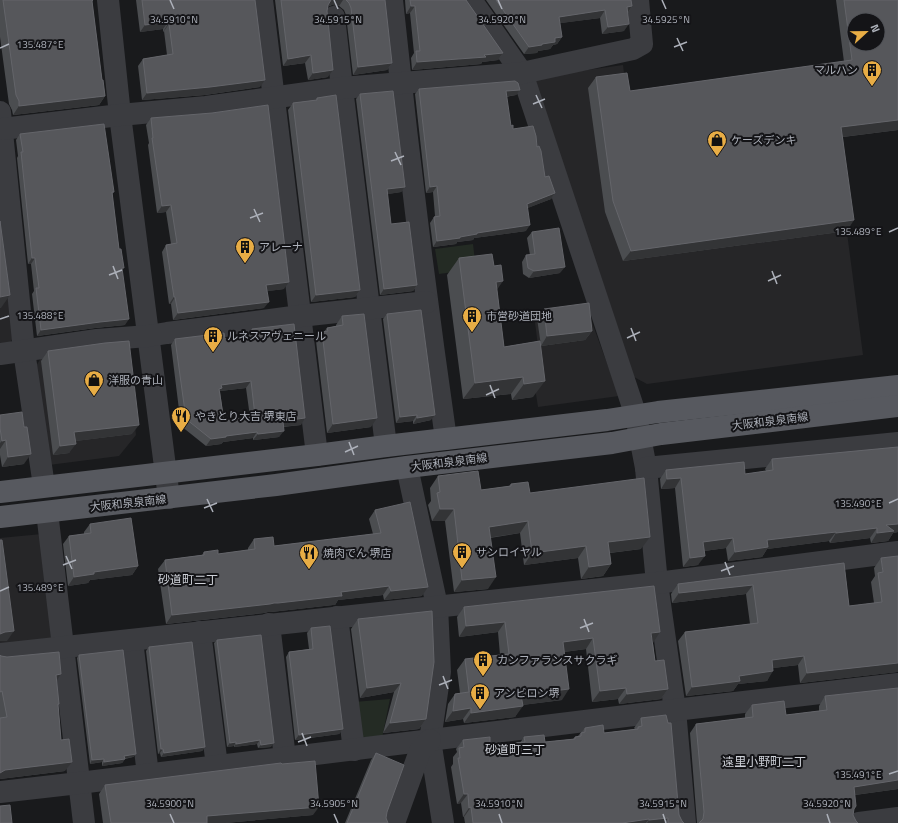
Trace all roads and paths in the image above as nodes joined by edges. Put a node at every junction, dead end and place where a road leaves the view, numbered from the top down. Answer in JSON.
{"nodes":[{"id":1,"x":108,"y":0,"type":"edge"},
{"id":2,"x":262,"y":0,"type":"edge"},
{"id":3,"x":392,"y":0,"type":"edge"},
{"id":4,"x":471,"y":0,"type":"edge"},
{"id":5,"x":638,"y":0,"type":"edge"},
{"id":6,"x":334,"y":17,"type":"dead end"},
{"id":7,"x":522,"y":72,"type":"junction"},
{"id":8,"x":401,"y":82,"type":"junction"},
{"id":9,"x":342,"y":88,"type":"junction"},
{"id":10,"x":274,"y":97,"type":"junction"},
{"id":11,"x":120,"y":115,"type":"junction"},
{"id":12,"x":1,"y":120,"type":"edge"},
{"id":13,"x":427,"y":302,"type":"junction"},
{"id":14,"x":369,"y":308,"type":"junction"},
{"id":15,"x":300,"y":316,"type":"junction"},
{"id":16,"x":148,"y":336,"type":"junction"},
{"id":17,"x":24,"y":350,"type":"junction"},
{"id":18,"x":0,"y":354,"type":"edge"},
{"id":19,"x":898,"y":386,"type":"edge"},
{"id":20,"x":898,"y":406,"type":"edge"},
{"id":21,"x":636,"y":416,"type":"junction"},
{"id":22,"x":641,"y":438,"type":"junction"},
{"id":23,"x":446,"y":439,"type":"junction"},
{"id":24,"x":898,"y":443,"type":"edge"},
{"id":25,"x":386,"y":446,"type":"junction"},
{"id":26,"x":317,"y":456,"type":"junction"},
{"id":27,"x":407,"y":468,"type":"junction"},
{"id":28,"x":646,"y":468,"type":"junction"},
{"id":29,"x":166,"y":473,"type":"junction"},
{"id":30,"x":44,"y":486,"type":"junction"},
{"id":31,"x":0,"y":492,"type":"edge"},
{"id":32,"x":169,"y":498,"type":"junction"},
{"id":33,"x":47,"y":512,"type":"junction"},
{"id":34,"x":0,"y":517,"type":"edge"},
{"id":35,"x":898,"y":552,"type":"edge"},
{"id":36,"x":657,"y":583,"type":"junction"},
{"id":37,"x":437,"y":606,"type":"junction"},
{"id":38,"x":337,"y":617,"type":"junction"},
{"id":39,"x":269,"y":624,"type":"junction"},
{"id":40,"x":200,"y":632,"type":"junction"},
{"id":41,"x":132,"y":640,"type":"junction"},
{"id":42,"x":64,"y":647,"type":"junction"},
{"id":43,"x":0,"y":654,"type":"edge"},
{"id":44,"x":898,"y":684,"type":"edge"},
{"id":45,"x":675,"y":710,"type":"junction"},
{"id":46,"x":430,"y":740,"type":"junction"},
{"id":47,"x":354,"y":750,"type":"junction"},
{"id":48,"x":284,"y":758,"type":"junction"},
{"id":49,"x":217,"y":766,"type":"junction"},
{"id":50,"x":148,"y":775,"type":"junction"},
{"id":51,"x":79,"y":783,"type":"junction"},
{"id":52,"x":0,"y":792,"type":"edge"},
{"id":53,"x":898,"y":818,"type":"edge"},
{"id":54,"x":84,"y":823,"type":"edge"},
{"id":55,"x":394,"y":823,"type":"edge"},
{"id":56,"x":443,"y":823,"type":"edge"},
{"id":57,"x":685,"y":823,"type":"edge"},
{"id":58,"x":859,"y":823,"type":"edge"}],
"edges":[{"from":1,"to":11,"type":"street"},
{"from":2,"to":10,"type":"street"},
{"from":3,"to":8,"type":"street"},
{"from":4,"to":7,"type":"street"},
{"from":5,"to":7,"type":"street"},
{"from":6,"to":9,"type":"street"},
{"from":7,"to":8,"type":"street"},
{"from":7,"to":21,"type":"street"},
{"from":8,"to":9,"type":"street"},
{"from":8,"to":13,"type":"street"},
{"from":9,"to":10,"type":"street"},
{"from":9,"to":14,"type":"street"},
{"from":10,"to":11,"type":"street"},
{"from":10,"to":15,"type":"street"},
{"from":11,"to":12,"type":"street"},
{"from":11,"to":16,"type":"street"},
{"from":12,"to":17,"type":"street"},
{"from":13,"to":14,"type":"street"},
{"from":13,"to":23,"type":"street"},
{"from":14,"to":15,"type":"street"},
{"from":14,"to":25,"type":"street"},
{"from":15,"to":16,"type":"street"},
{"from":15,"to":26,"type":"street"},
{"from":16,"to":17,"type":"street"},
{"from":16,"to":29,"type":"street"},
{"from":17,"to":18,"type":"street"},
{"from":17,"to":30,"type":"street"},
{"from":19,"to":21,"type":"main road","name":"大阪和泉泉南線"},
{"from":20,"to":22,"type":"main road","name":"大阪和泉泉南線"},
{"from":21,"to":22,"type":"street"},
{"from":21,"to":23,"type":"main road","name":"大阪和泉泉南線"},
{"from":22,"to":27,"type":"main road","name":"大阪和泉泉南線"},
{"from":22,"to":28,"type":"street"},
{"from":23,"to":25,"type":"main road","name":"大阪和泉泉南線"},
{"from":24,"to":28,"type":"street"},
{"from":25,"to":26,"type":"main road","name":"大阪和泉泉南線"},
{"from":26,"to":29,"type":"main road","name":"大阪和泉泉南線"},
{"from":27,"to":32,"type":"main road","name":"大阪和泉泉南線"},
{"from":27,"to":37,"type":"street"},
{"from":28,"to":36,"type":"street"},
{"from":29,"to":30,"type":"main road","name":"大阪和泉泉南線"},
{"from":29,"to":32,"type":"street"},
{"from":30,"to":31,"type":"main road","name":"大阪和泉泉南線"},
{"from":32,"to":33,"type":"main road","name":"大阪和泉泉南線"},
{"from":33,"to":34,"type":"main road","name":"大阪和泉泉南線"},
{"from":33,"to":42,"type":"street"},
{"from":35,"to":36,"type":"street"},
{"from":36,"to":37,"type":"street"},
{"from":36,"to":45,"type":"street"},
{"from":37,"to":38,"type":"street"},
{"from":37,"to":46,"type":"street"},
{"from":38,"to":39,"type":"street"},
{"from":38,"to":47,"type":"street"},
{"from":39,"to":40,"type":"street"},
{"from":39,"to":48,"type":"street"},
{"from":40,"to":41,"type":"street"},
{"from":40,"to":49,"type":"street"},
{"from":41,"to":42,"type":"street"},
{"from":41,"to":50,"type":"street"},
{"from":42,"to":43,"type":"street"},
{"from":42,"to":51,"type":"street"},
{"from":44,"to":45,"type":"street"},
{"from":45,"to":46,"type":"street"},
{"from":45,"to":57,"type":"street"},
{"from":46,"to":47,"type":"street"},
{"from":46,"to":55,"type":"street"},
{"from":46,"to":56,"type":"street"},
{"from":47,"to":48,"type":"street"},
{"from":48,"to":49,"type":"street"},
{"from":49,"to":50,"type":"street"},
{"from":50,"to":51,"type":"street"},
{"from":51,"to":52,"type":"street"},
{"from":51,"to":54,"type":"street"},
{"from":53,"to":58,"type":"street"}]}
